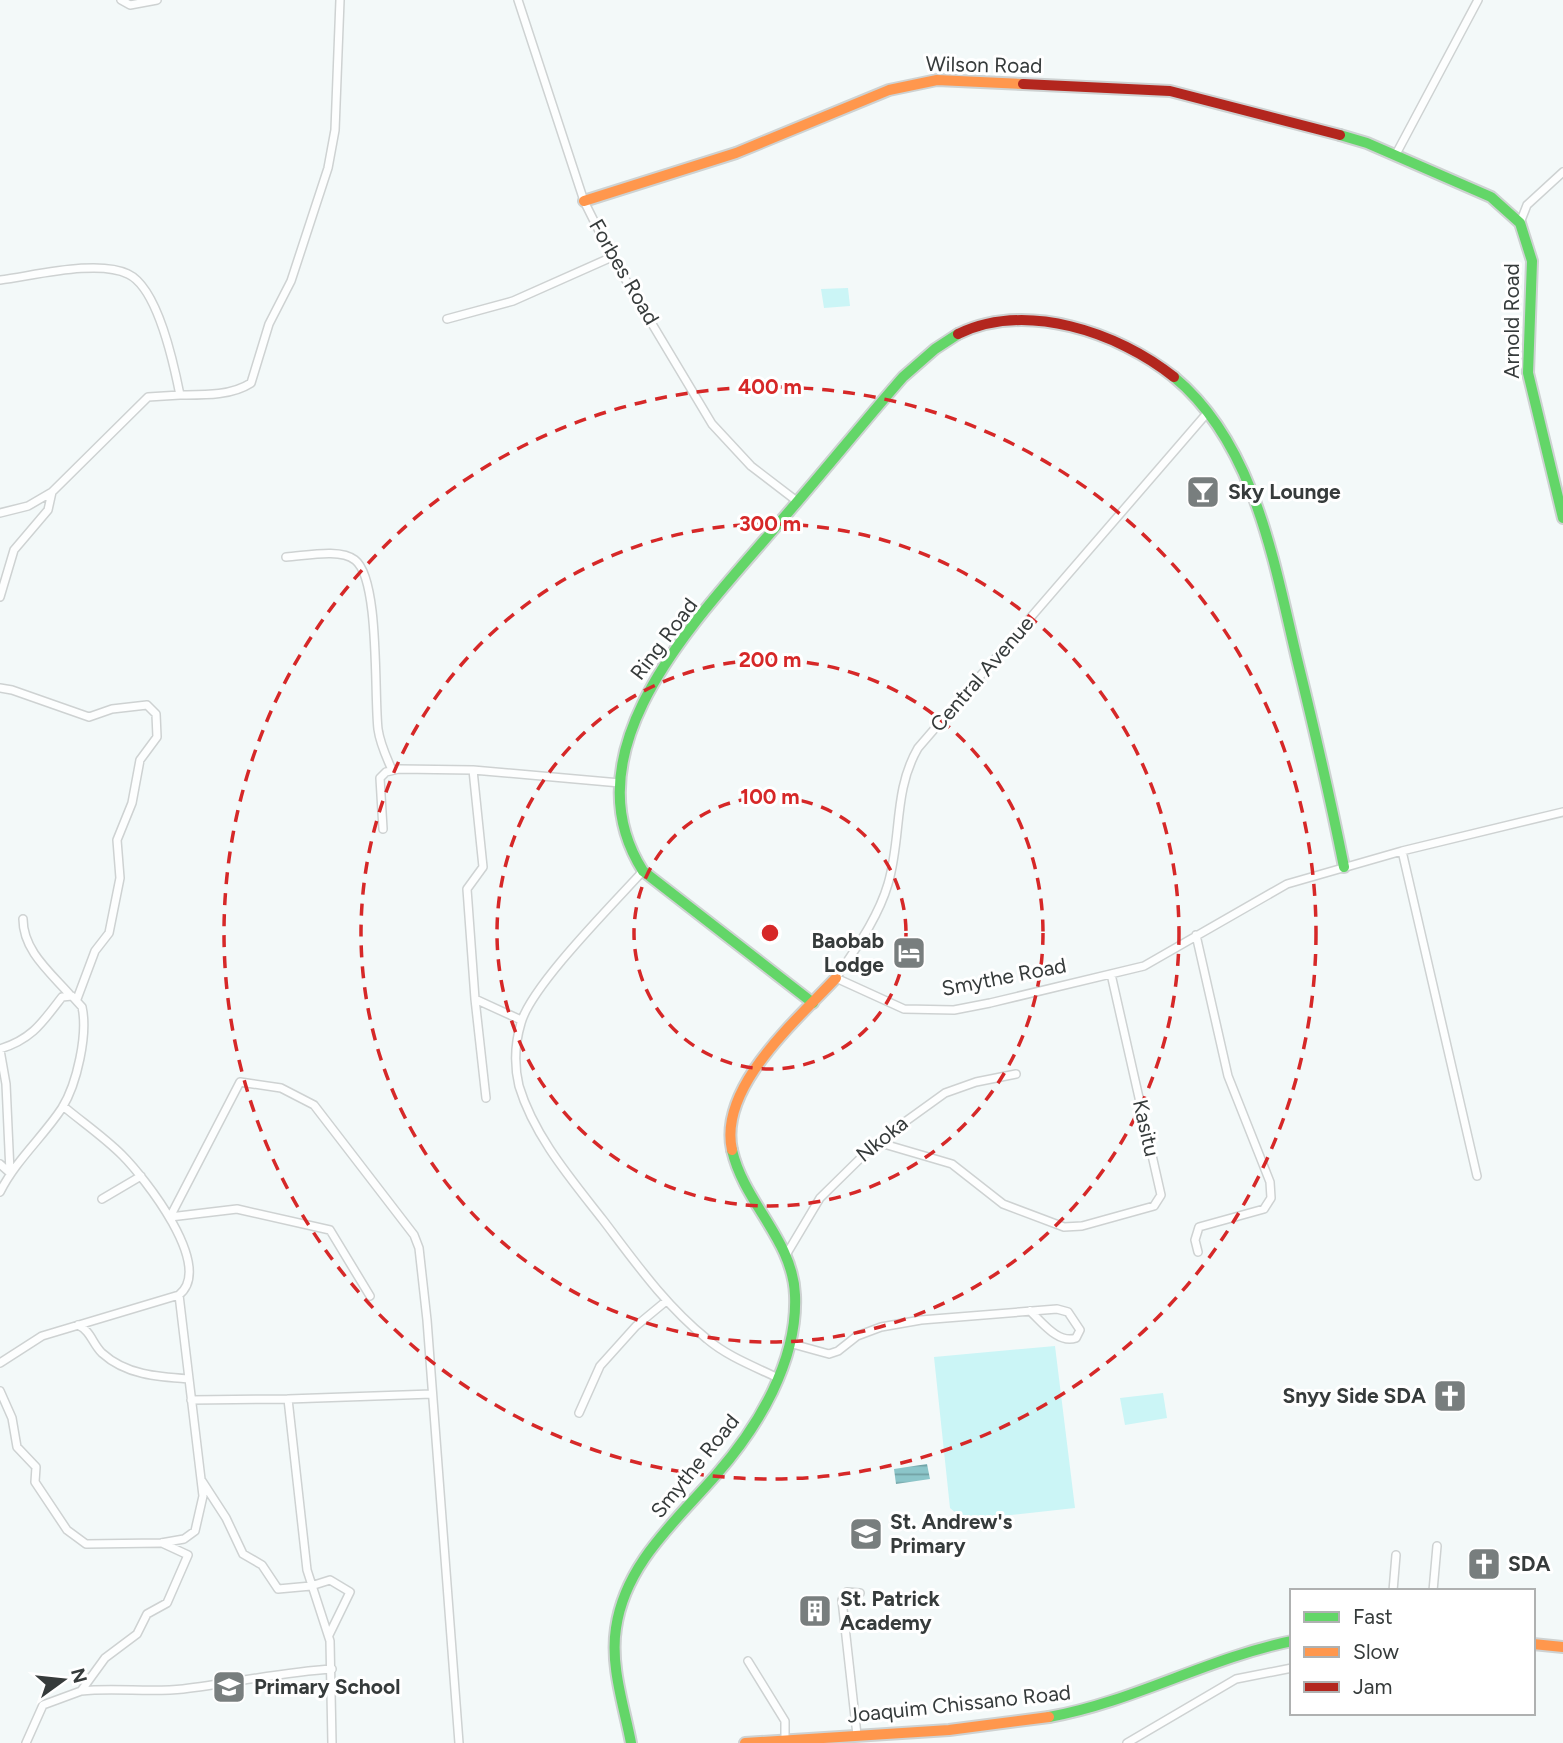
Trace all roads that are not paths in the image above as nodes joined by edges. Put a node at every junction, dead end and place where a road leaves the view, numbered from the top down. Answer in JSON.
{"nodes":[{"id":1,"x":121,"y":0,"type":"edge"},
{"id":2,"x":157,"y":0,"type":"edge"},
{"id":3,"x":340,"y":0,"type":"edge"},
{"id":4,"x":518,"y":0,"type":"edge"},
{"id":5,"x":1478,"y":0,"type":"edge"},
{"id":6,"x":1395,"y":156,"type":"junction"},
{"id":7,"x":1563,"y":172,"type":"edge"},
{"id":8,"x":584,"y":201,"type":"junction"},
{"id":9,"x":1520,"y":223,"type":"junction"},
{"id":10,"x":612,"y":257,"type":"junction"},
{"id":11,"x":0,"y":280,"type":"edge"},
{"id":12,"x":447,"y":319,"type":"dead end"},
{"id":13,"x":180,"y":395,"type":"junction"},
{"id":14,"x":1208,"y":412,"type":"junction"},
{"id":15,"x":52,"y":492,"type":"junction"},
{"id":16,"x":798,"y":502,"type":"junction"},
{"id":17,"x":0,"y":513,"type":"edge"},
{"id":18,"x":1563,"y":518,"type":"edge"},
{"id":19,"x":286,"y":557,"type":"dead end"},
{"id":20,"x":0,"y":597,"type":"edge"},
{"id":21,"x":0,"y":688,"type":"edge"},
{"id":22,"x":392,"y":770,"type":"junction"},
{"id":23,"x":473,"y":770,"type":"junction"},
{"id":24,"x":620,"y":783,"type":"junction"},
{"id":25,"x":1563,"y":812,"type":"edge"},
{"id":26,"x":383,"y":829,"type":"dead end"},
{"id":27,"x":1402,"y":851,"type":"junction"},
{"id":28,"x":1344,"y":867,"type":"junction"},
{"id":29,"x":643,"y":871,"type":"junction"},
{"id":30,"x":23,"y":919,"type":"dead end"},
{"id":31,"x":1196,"y":935,"type":"junction"},
{"id":32,"x":1111,"y":974,"type":"junction"},
{"id":33,"x":836,"y":978,"type":"junction"},
{"id":34,"x":75,"y":998,"type":"junction"},
{"id":35,"x":475,"y":999,"type":"junction"},
{"id":36,"x":813,"y":1003,"type":"junction"},
{"id":37,"x":521,"y":1020,"type":"junction"},
{"id":38,"x":0,"y":1052,"type":"edge"},
{"id":39,"x":1016,"y":1074,"type":"dead end"},
{"id":40,"x":486,"y":1098,"type":"dead end"},
{"id":41,"x":63,"y":1106,"type":"junction"},
{"id":42,"x":877,"y":1142,"type":"junction"},
{"id":43,"x":0,"y":1164,"type":"edge"},
{"id":44,"x":10,"y":1173,"type":"junction"},
{"id":45,"x":141,"y":1176,"type":"junction"},
{"id":46,"x":1477,"y":1176,"type":"dead end"},
{"id":47,"x":0,"y":1192,"type":"edge"},
{"id":48,"x":102,"y":1199,"type":"dead end"},
{"id":49,"x":170,"y":1217,"type":"junction"},
{"id":50,"x":1198,"y":1252,"type":"dead end"},
{"id":51,"x":786,"y":1255,"type":"junction"},
{"id":52,"x":179,"y":1295,"type":"junction"},
{"id":53,"x":370,"y":1296,"type":"dead end"},
{"id":54,"x":665,"y":1302,"type":"junction"},
{"id":55,"x":1030,"y":1311,"type":"junction"},
{"id":56,"x":78,"y":1324,"type":"junction"},
{"id":57,"x":789,"y":1343,"type":"junction"},
{"id":58,"x":0,"y":1363,"type":"edge"},
{"id":59,"x":776,"y":1377,"type":"junction"},
{"id":60,"x":189,"y":1379,"type":"junction"},
{"id":61,"x":0,"y":1391,"type":"edge"},
{"id":62,"x":432,"y":1394,"type":"junction"},
{"id":63,"x":288,"y":1399,"type":"junction"},
{"id":64,"x":191,"y":1400,"type":"junction"},
{"id":65,"x":579,"y":1413,"type":"dead end"},
{"id":66,"x":201,"y":1481,"type":"junction"},
{"id":67,"x":161,"y":1543,"type":"junction"},
{"id":68,"x":1437,"y":1546,"type":"dead end"},
{"id":69,"x":1396,"y":1555,"type":"dead end"},
{"id":70,"x":311,"y":1586,"type":"junction"},
{"id":71,"x":1394,"y":1589,"type":"edge"},
{"id":72,"x":1433,"y":1589,"type":"edge"},
{"id":73,"x":860,"y":1593,"type":"dead end"},
{"id":74,"x":329,"y":1635,"type":"junction"},
{"id":75,"x":1290,"y":1641,"type":"edge"},
{"id":76,"x":1535,"y":1644,"type":"edge"},
{"id":77,"x":1563,"y":1647,"type":"edge"},
{"id":78,"x":748,"y":1661,"type":"dead end"},
{"id":79,"x":1290,"y":1668,"type":"edge"},
{"id":80,"x":332,"y":1669,"type":"junction"},
{"id":81,"x":81,"y":1691,"type":"junction"},
{"id":82,"x":857,"y":1735,"type":"junction"},
{"id":83,"x":790,"y":1741,"type":"edge"},
{"id":84,"x":26,"y":1743,"type":"edge"},
{"id":85,"x":332,"y":1743,"type":"edge"},
{"id":86,"x":459,"y":1743,"type":"edge"},
{"id":87,"x":631,"y":1743,"type":"edge"},
{"id":88,"x":745,"y":1743,"type":"edge"},
{"id":89,"x":1127,"y":1743,"type":"edge"}],
"edges":[{"from":1,"to":2,"type":"street"},
{"from":3,"to":13,"type":"street"},
{"from":4,"to":8,"type":"street","name":"Forbes Road"},
{"from":5,"to":6,"type":"street"},
{"from":6,"to":8,"type":"main road","name":"Wilson Road"},
{"from":6,"to":9,"type":"main road"},
{"from":7,"to":9,"type":"street"},
{"from":8,"to":10,"type":"street","name":"Forbes Road"},
{"from":9,"to":18,"type":"main road","name":"Arnold Road"},
{"from":10,"to":12,"type":"street"},
{"from":10,"to":16,"type":"street","name":"Forbes Road"},
{"from":11,"to":13,"type":"street"},
{"from":13,"to":15,"type":"street"},
{"from":14,"to":16,"type":"main road","name":"Ring Road"},
{"from":14,"to":28,"type":"main road","name":"Ring Road"},
{"from":14,"to":33,"type":"street","name":"Central Avenue"},
{"from":15,"to":17,"type":"street"},
{"from":15,"to":20,"type":"street"},
{"from":16,"to":24,"type":"main road","name":"Ring Road"},
{"from":19,"to":22,"type":"street"},
{"from":21,"to":34,"type":"street"},
{"from":22,"to":23,"type":"street"},
{"from":22,"to":26,"type":"street"},
{"from":23,"to":24,"type":"street"},
{"from":23,"to":35,"type":"street"},
{"from":24,"to":29,"type":"main road","name":"Ring Road"},
{"from":25,"to":27,"type":"street","name":"Smythe Road"},
{"from":27,"to":28,"type":"street","name":"Smythe Road"},
{"from":27,"to":46,"type":"street"},
{"from":28,"to":31,"type":"street","name":"Smythe Road"},
{"from":29,"to":36,"type":"main road","name":"Ring Road"},
{"from":29,"to":37,"type":"street"},
{"from":30,"to":34,"type":"street"},
{"from":31,"to":32,"type":"street","name":"Smythe Road"},
{"from":31,"to":50,"type":"street"},
{"from":32,"to":33,"type":"street","name":"Smythe Road"},
{"from":32,"to":42,"type":"street","name":"Kasitu"},
{"from":33,"to":36,"type":"main road","name":"Smythe Road"},
{"from":34,"to":38,"type":"street"},
{"from":34,"to":41,"type":"street"},
{"from":35,"to":37,"type":"street"},
{"from":35,"to":40,"type":"street"},
{"from":36,"to":51,"type":"main road","name":"Smythe Road"},
{"from":37,"to":54,"type":"street"},
{"from":38,"to":44,"type":"street"},
{"from":39,"to":42,"type":"street","name":"Nkoka"},
{"from":41,"to":44,"type":"street"},
{"from":41,"to":45,"type":"street"},
{"from":42,"to":51,"type":"street","name":"Nkoka"},
{"from":43,"to":44,"type":"street"},
{"from":44,"to":47,"type":"street"},
{"from":45,"to":48,"type":"street"},
{"from":45,"to":49,"type":"street"},
{"from":49,"to":52,"type":"street"},
{"from":49,"to":53,"type":"street"},
{"from":49,"to":62,"type":"street"},
{"from":51,"to":57,"type":"main road","name":"Smythe Road"},
{"from":52,"to":56,"type":"street"},
{"from":52,"to":60,"type":"street"},
{"from":54,"to":59,"type":"street"},
{"from":54,"to":65,"type":"street"},
{"from":55,"to":55,"type":"street"},
{"from":55,"to":57,"type":"street"},
{"from":56,"to":58,"type":"street"},
{"from":56,"to":60,"type":"street"},
{"from":57,"to":59,"type":"main road","name":"Smythe Road"},
{"from":59,"to":87,"type":"main road","name":"Smythe Road"},
{"from":60,"to":64,"type":"street"},
{"from":61,"to":67,"type":"street"},
{"from":62,"to":63,"type":"street"},
{"from":62,"to":86,"type":"street"},
{"from":63,"to":64,"type":"street"},
{"from":63,"to":70,"type":"street"},
{"from":64,"to":66,"type":"street"},
{"from":66,"to":67,"type":"street"},
{"from":66,"to":70,"type":"street"},
{"from":67,"to":81,"type":"street"},
{"from":68,"to":72,"type":"street"},
{"from":69,"to":71,"type":"street"},
{"from":70,"to":74,"type":"street"},
{"from":70,"to":74,"type":"street"},
{"from":73,"to":82,"type":"street"},
{"from":74,"to":80,"type":"street"},
{"from":75,"to":82,"type":"main road","name":"Joaquim Chissano Road"},
{"from":76,"to":77,"type":"main road"},
{"from":78,"to":83,"type":"street"},
{"from":79,"to":89,"type":"street"},
{"from":80,"to":81,"type":"street"},
{"from":80,"to":85,"type":"street"},
{"from":81,"to":84,"type":"street"},
{"from":82,"to":83,"type":"main road","name":"Joaquim Chissano Road"},
{"from":83,"to":88,"type":"main road","name":"Joaquim Chissano Road"}]}
